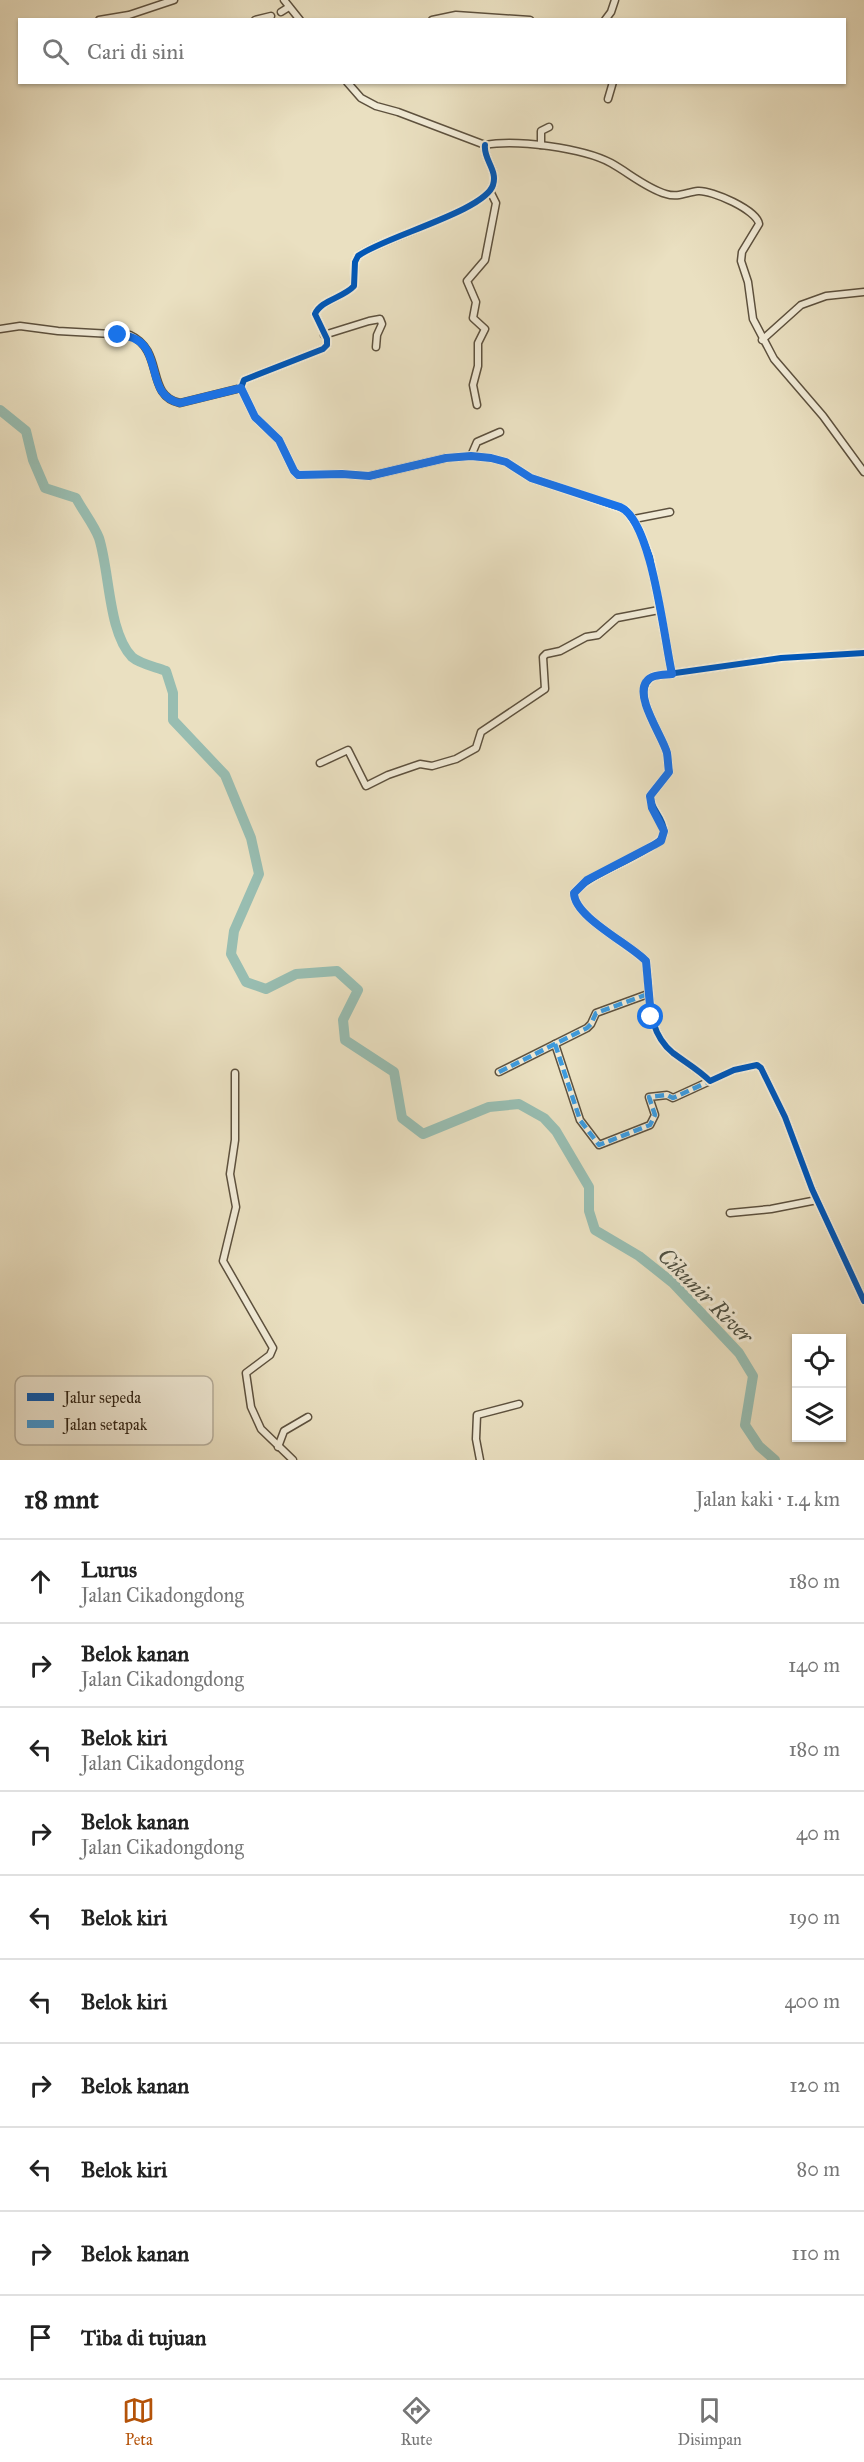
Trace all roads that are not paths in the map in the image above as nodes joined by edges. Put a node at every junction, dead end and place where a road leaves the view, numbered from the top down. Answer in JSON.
{"nodes":[{"id":1,"x":174,"y":0,"type":"edge"},
{"id":2,"x":284,"y":0,"type":"edge"},
{"id":3,"x":615,"y":0,"type":"edge"},
{"id":4,"x":289,"y":7,"type":"junction"},
{"id":5,"x":281,"y":12,"type":"dead end"},
{"id":6,"x":271,"y":16,"type":"dead end"},
{"id":7,"x":103,"y":18,"type":"edge"},
{"id":8,"x":263,"y":18,"type":"edge"},
{"id":9,"x":298,"y":18,"type":"edge"},
{"id":10,"x":442,"y":18,"type":"edge"},
{"id":11,"x":501,"y":18,"type":"edge"},
{"id":12,"x":606,"y":18,"type":"edge"},
{"id":13,"x":349,"y":84,"type":"edge"},
{"id":14,"x":612,"y":84,"type":"edge"},
{"id":15,"x":608,"y":99,"type":"dead end"},
{"id":16,"x":549,"y":127,"type":"dead end"},
{"id":17,"x":485,"y":145,"type":"junction"},
{"id":18,"x":541,"y":145,"type":"junction"},
{"id":19,"x":490,"y":191,"type":"junction"},
{"id":20,"x":864,"y":292,"type":"edge"},
{"id":21,"x":0,"y":329,"type":"edge"},
{"id":22,"x":324,"y":335,"type":"junction"},
{"id":23,"x":762,"y":340,"type":"junction"},
{"id":24,"x":376,"y":347,"type":"dead end"},
{"id":25,"x":241,"y":388,"type":"junction"},
{"id":26,"x":477,"y":405,"type":"dead end"},
{"id":27,"x":500,"y":432,"type":"dead end"},
{"id":28,"x":471,"y":456,"type":"junction"},
{"id":29,"x":864,"y":472,"type":"edge"},
{"id":30,"x":670,"y":512,"type":"dead end"},
{"id":31,"x":634,"y":519,"type":"junction"},
{"id":32,"x":659,"y":610,"type":"junction"},
{"id":33,"x":864,"y":652,"type":"edge"},
{"id":34,"x":672,"y":674,"type":"junction"},
{"id":35,"x":320,"y":763,"type":"dead end"},
{"id":36,"x":648,"y":994,"type":"junction"},
{"id":37,"x":555,"y":1044,"type":"junction"},
{"id":38,"x":499,"y":1072,"type":"dead end"},
{"id":39,"x":235,"y":1073,"type":"dead end"},
{"id":40,"x":710,"y":1081,"type":"junction"},
{"id":41,"x":817,"y":1200,"type":"junction"},
{"id":42,"x":730,"y":1213,"type":"dead end"},
{"id":43,"x":864,"y":1301,"type":"edge"},
{"id":44,"x":519,"y":1404,"type":"dead end"},
{"id":45,"x":308,"y":1417,"type":"dead end"},
{"id":46,"x":278,"y":1446,"type":"junction"},
{"id":47,"x":293,"y":1460,"type":"edge"},
{"id":48,"x":480,"y":1460,"type":"edge"}],
"edges":[{"from":1,"to":7,"type":"street"},
{"from":2,"to":4,"type":"street"},
{"from":3,"to":12,"type":"street"},
{"from":4,"to":5,"type":"street"},
{"from":4,"to":9,"type":"street"},
{"from":6,"to":8,"type":"street"},
{"from":10,"to":11,"type":"street"},
{"from":13,"to":17,"type":"street"},
{"from":14,"to":15,"type":"street"},
{"from":16,"to":18,"type":"street"},
{"from":17,"to":18,"type":"street"},
{"from":17,"to":19,"type":"street"},
{"from":18,"to":23,"type":"street"},
{"from":19,"to":22,"type":"street"},
{"from":19,"to":26,"type":"street"},
{"from":20,"to":23,"type":"street"},
{"from":21,"to":25,"type":"street"},
{"from":22,"to":24,"type":"street"},
{"from":22,"to":25,"type":"street"},
{"from":23,"to":29,"type":"street"},
{"from":25,"to":28,"type":"street"},
{"from":27,"to":28,"type":"street"},
{"from":28,"to":31,"type":"street"},
{"from":30,"to":31,"type":"street"},
{"from":31,"to":32,"type":"street"},
{"from":32,"to":34,"type":"street"},
{"from":32,"to":35,"type":"street"},
{"from":33,"to":34,"type":"street"},
{"from":34,"to":36,"type":"street"},
{"from":36,"to":37,"type":"street"},
{"from":36,"to":40,"type":"street"},
{"from":37,"to":38,"type":"street"},
{"from":37,"to":40,"type":"street"},
{"from":39,"to":46,"type":"street"},
{"from":40,"to":41,"type":"street"},
{"from":41,"to":42,"type":"street"},
{"from":41,"to":43,"type":"street"},
{"from":44,"to":48,"type":"street"},
{"from":45,"to":46,"type":"street"},
{"from":46,"to":47,"type":"street"}]}
